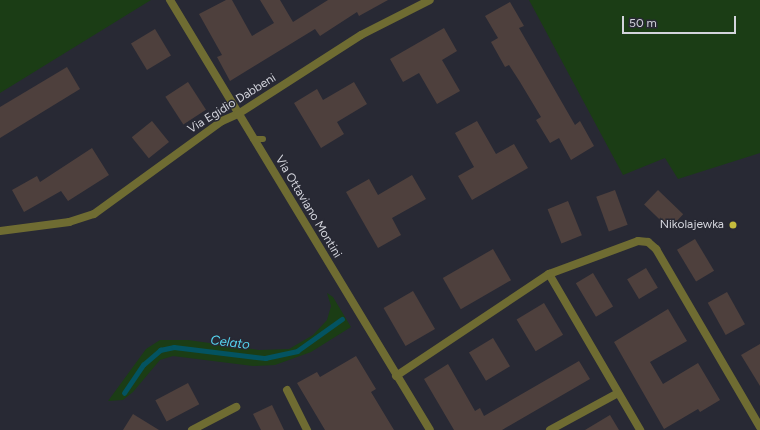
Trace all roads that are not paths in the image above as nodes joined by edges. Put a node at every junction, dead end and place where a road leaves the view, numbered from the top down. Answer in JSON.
{"nodes":[{"id":1,"x":170,"y":0,"type":"edge"},
{"id":2,"x":430,"y":0,"type":"edge"},
{"id":3,"x":238,"y":114,"type":"junction"},
{"id":4,"x":253,"y":139,"type":"junction"},
{"id":5,"x":263,"y":139,"type":"dead end"},
{"id":6,"x":0,"y":231,"type":"edge"},
{"id":7,"x":549,"y":274,"type":"junction"},
{"id":8,"x":346,"y":278,"type":"dead end"},
{"id":9,"x":341,"y":287,"type":"junction"},
{"id":10,"x":396,"y":376,"type":"junction"},
{"id":11,"x":288,"y":390,"type":"dead end"},
{"id":12,"x":618,"y":393,"type":"junction"},
{"id":13,"x":236,"y":407,"type":"dead end"},
{"id":14,"x":760,"y":427,"type":"edge"},
{"id":15,"x":192,"y":430,"type":"edge"},
{"id":16,"x":307,"y":430,"type":"edge"},
{"id":17,"x":430,"y":430,"type":"edge"},
{"id":18,"x":550,"y":430,"type":"edge"},
{"id":19,"x":640,"y":430,"type":"edge"}],
"edges":[{"from":1,"to":3,"type":"street","name":"Via Ottaviano Montini"},
{"from":2,"to":3,"type":"street","name":"Via Egidio Dabbeni"},
{"from":3,"to":4,"type":"street","name":"Via Ottaviano Montini"},
{"from":3,"to":6,"type":"street","name":"Via Egidio Dabbeni"},
{"from":4,"to":5,"type":"lane"},
{"from":4,"to":9,"type":"street","name":"Via Ottaviano Montini"},
{"from":7,"to":10,"type":"street"},
{"from":7,"to":12,"type":"street"},
{"from":7,"to":14,"type":"street"},
{"from":8,"to":9,"type":"lane"},
{"from":9,"to":10,"type":"street","name":"Via Ottaviano Montini"},
{"from":10,"to":17,"type":"street","name":"Via Ottaviano Montini"},
{"from":11,"to":16,"type":"street"},
{"from":12,"to":18,"type":"street"},
{"from":12,"to":19,"type":"street"},
{"from":13,"to":15,"type":"street"}]}
